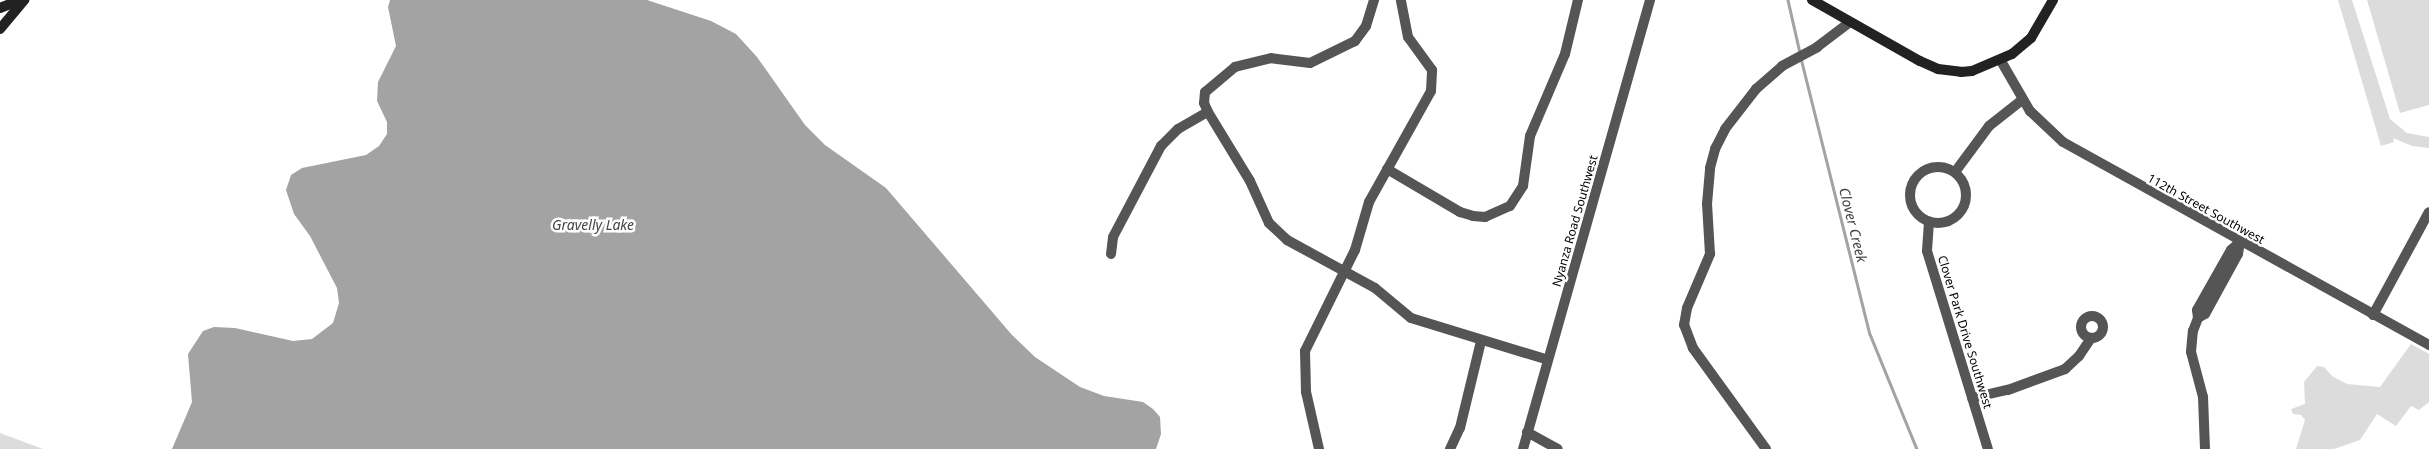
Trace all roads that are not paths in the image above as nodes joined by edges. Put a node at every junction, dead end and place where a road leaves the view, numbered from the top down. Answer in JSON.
{"nodes":[{"id":1,"x":20,"y":0,"type":"edge"},
{"id":2,"x":24,"y":0,"type":"edge"},
{"id":3,"x":1374,"y":0,"type":"edge"},
{"id":4,"x":1401,"y":0,"type":"edge"},
{"id":5,"x":1578,"y":0,"type":"edge"},
{"id":6,"x":1650,"y":0,"type":"edge"},
{"id":7,"x":1812,"y":0,"type":"edge"},
{"id":8,"x":2053,"y":0,"type":"edge"},
{"id":9,"x":0,"y":8,"type":"edge"},
{"id":10,"x":1850,"y":22,"type":"junction"},
{"id":11,"x":0,"y":29,"type":"edge"},
{"id":12,"x":2001,"y":61,"type":"junction"},
{"id":13,"x":2022,"y":100,"type":"junction"},
{"id":14,"x":1208,"y":112,"type":"junction"},
{"id":15,"x":1387,"y":168,"type":"junction"},
{"id":16,"x":1955,"y":172,"type":"junction"},
{"id":17,"x":2429,"y":212,"type":"edge"},
{"id":18,"x":1929,"y":222,"type":"junction"},
{"id":19,"x":2240,"y":242,"type":"junction"},
{"id":20,"x":1111,"y":254,"type":"dead end"},
{"id":21,"x":1345,"y":273,"type":"junction"},
{"id":22,"x":2373,"y":315,"type":"junction"},
{"id":23,"x":2090,"y":338,"type":"dead end"},
{"id":24,"x":1481,"y":341,"type":"junction"},
{"id":25,"x":2429,"y":345,"type":"edge"},
{"id":26,"x":1548,"y":360,"type":"junction"},
{"id":27,"x":1972,"y":398,"type":"junction"},
{"id":28,"x":1527,"y":432,"type":"junction"},
{"id":29,"x":1319,"y":449,"type":"edge"},
{"id":30,"x":1450,"y":449,"type":"edge"},
{"id":31,"x":1522,"y":449,"type":"edge"},
{"id":32,"x":1558,"y":449,"type":"edge"},
{"id":33,"x":1766,"y":449,"type":"edge"},
{"id":34,"x":1988,"y":449,"type":"edge"},
{"id":35,"x":2205,"y":449,"type":"edge"}],
"edges":[{"from":1,"to":9,"type":"main road"},
{"from":2,"to":11,"type":"main road"},
{"from":3,"to":14,"type":"street"},
{"from":4,"to":15,"type":"street"},
{"from":5,"to":15,"type":"street"},
{"from":6,"to":26,"type":"street","name":"Nyanza Road Southwest"},
{"from":7,"to":10,"type":"main road"},
{"from":8,"to":12,"type":"main road"},
{"from":10,"to":12,"type":"main road"},
{"from":10,"to":33,"type":"street"},
{"from":12,"to":13,"type":"street","name":"112th Street Southwest"},
{"from":13,"to":16,"type":"street"},
{"from":13,"to":19,"type":"street","name":"112th Street Southwest"},
{"from":14,"to":20,"type":"street"},
{"from":14,"to":21,"type":"street"},
{"from":15,"to":21,"type":"street"},
{"from":16,"to":18,"type":"street"},
{"from":16,"to":18,"type":"street"},
{"from":17,"to":22,"type":"street"},
{"from":18,"to":27,"type":"street","name":"Clover Park Drive Southwest"},
{"from":19,"to":22,"type":"street","name":"112th Street Southwest"},
{"from":19,"to":35,"type":"street"},
{"from":21,"to":24,"type":"street"},
{"from":21,"to":29,"type":"street"},
{"from":22,"to":25,"type":"street","name":"112th Street Southwest"},
{"from":23,"to":27,"type":"street"},
{"from":24,"to":26,"type":"street"},
{"from":24,"to":30,"type":"street"},
{"from":26,"to":28,"type":"street","name":"Nyanza Road Southwest"},
{"from":27,"to":34,"type":"street","name":"Clover Park Drive Southwest"},
{"from":28,"to":31,"type":"street","name":"Nyanza Road Southwest"},
{"from":28,"to":32,"type":"street"}]}
